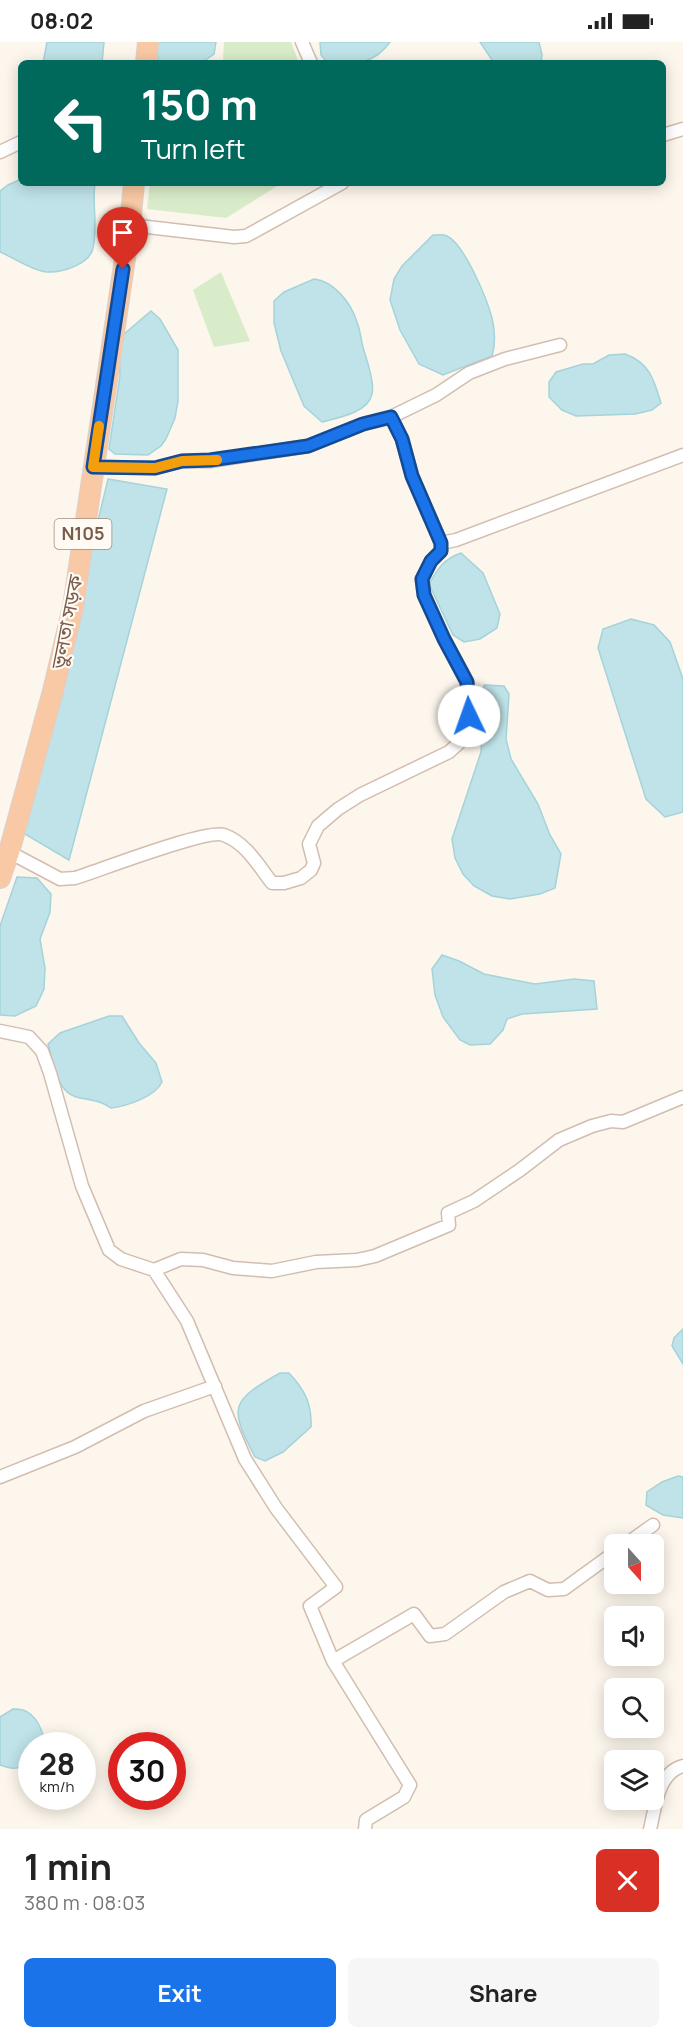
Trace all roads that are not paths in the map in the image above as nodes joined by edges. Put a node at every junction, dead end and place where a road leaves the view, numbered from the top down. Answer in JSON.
{"nodes":[{"id":1,"x":148,"y":42,"type":"edge"},
{"id":2,"x":302,"y":42,"type":"edge"},
{"id":3,"x":146,"y":60,"type":"edge"},
{"id":4,"x":310,"y":60,"type":"edge"},
{"id":5,"x":683,"y":129,"type":"edge"},
{"id":6,"x":666,"y":134,"type":"edge"},
{"id":7,"x":18,"y":143,"type":"edge"},
{"id":8,"x":0,"y":152,"type":"edge"},
{"id":9,"x":134,"y":186,"type":"edge"},
{"id":10,"x":337,"y":186,"type":"edge"},
{"id":11,"x":130,"y":225,"type":"junction"},
{"id":12,"x":560,"y":345,"type":"dead end"},
{"id":13,"x":391,"y":417,"type":"junction"},
{"id":14,"x":683,"y":455,"type":"edge"},
{"id":15,"x":93,"y":467,"type":"junction"},
{"id":16,"x":441,"y":543,"type":"junction"},
{"id":17,"x":9,"y":852,"type":"junction"},
{"id":18,"x":0,"y":878,"type":"edge"},
{"id":19,"x":0,"y":1031,"type":"edge"},
{"id":20,"x":683,"y":1097,"type":"edge"},
{"id":21,"x":154,"y":1270,"type":"junction"},
{"id":22,"x":214,"y":1386,"type":"junction"},
{"id":23,"x":0,"y":1477,"type":"edge"},
{"id":24,"x":652,"y":1525,"type":"dead end"},
{"id":25,"x":640,"y":1534,"type":"edge"},
{"id":26,"x":604,"y":1560,"type":"edge"},
{"id":27,"x":333,"y":1660,"type":"junction"},
{"id":28,"x":683,"y":1766,"type":"edge"},
{"id":29,"x":365,"y":1829,"type":"edge"},
{"id":30,"x":650,"y":1829,"type":"edge"}],
"edges":[{"from":1,"to":3,"type":"highway"},
{"from":2,"to":4,"type":"street"},
{"from":5,"to":6,"type":"street"},
{"from":7,"to":8,"type":"street"},
{"from":9,"to":11,"type":"highway","name":"ভুলতা সড়ক","number":"N105"},
{"from":10,"to":11,"type":"street"},
{"from":11,"to":15,"type":"highway","name":"ভুলতা সড়ক","number":"N105"},
{"from":12,"to":13,"type":"street"},
{"from":13,"to":15,"type":"street"},
{"from":13,"to":16,"type":"street"},
{"from":14,"to":16,"type":"street"},
{"from":15,"to":17,"type":"highway","name":"ভুলতা সড়ক","number":"N105"},
{"from":16,"to":17,"type":"street"},
{"from":17,"to":18,"type":"highway","name":"ভুলতা সড়ক","number":"N105"},
{"from":19,"to":21,"type":"street"},
{"from":20,"to":21,"type":"street"},
{"from":21,"to":22,"type":"street"},
{"from":22,"to":23,"type":"street"},
{"from":22,"to":27,"type":"street"},
{"from":24,"to":25,"type":"street"},
{"from":26,"to":27,"type":"street"},
{"from":27,"to":29,"type":"street"},
{"from":28,"to":30,"type":"street"}]}
